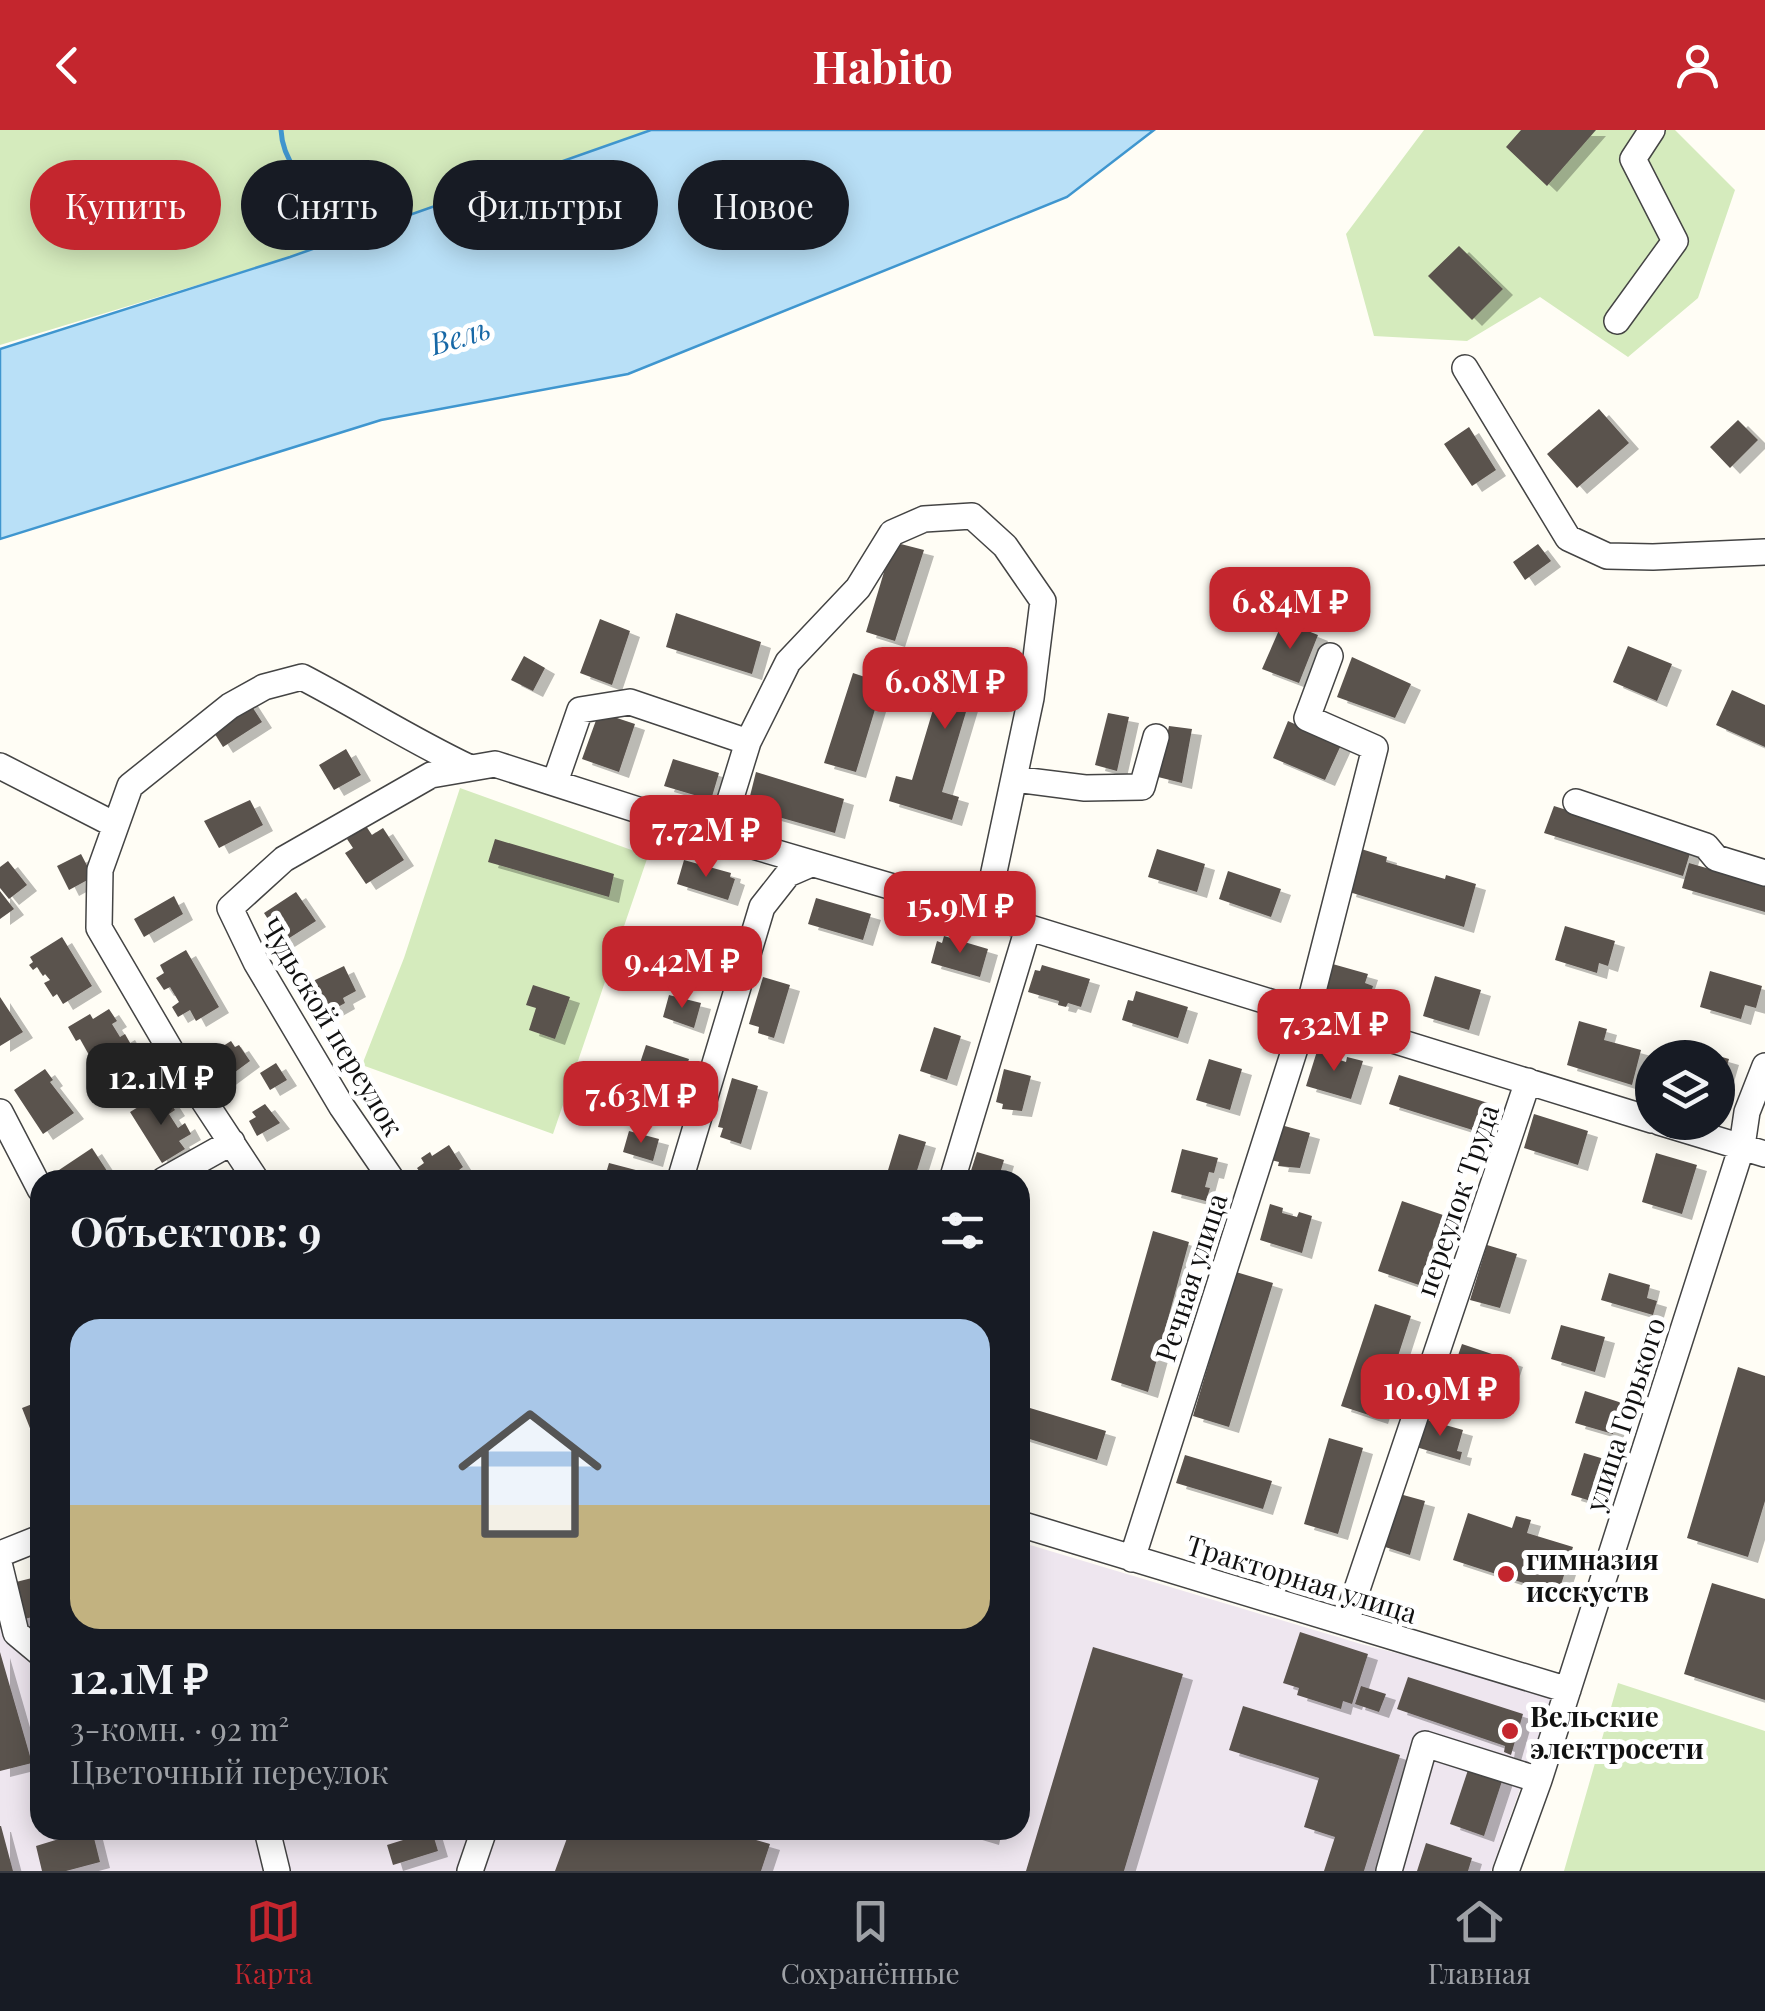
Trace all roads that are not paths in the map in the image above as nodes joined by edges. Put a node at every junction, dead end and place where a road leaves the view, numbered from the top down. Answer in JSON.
{"nodes":[{"id":1,"x":1652,"y":130,"type":"edge"},
{"id":2,"x":1617,"y":321,"type":"dead end"},
{"id":3,"x":1465,"y":368,"type":"dead end"},
{"id":4,"x":1765,"y":552,"type":"edge"},
{"id":5,"x":1330,"y":656,"type":"dead end"},
{"id":6,"x":1156,"y":736,"type":"dead end"},
{"id":7,"x":748,"y":742,"type":"junction"},
{"id":8,"x":0,"y":766,"type":"edge"},
{"id":9,"x":468,"y":767,"type":"junction"},
{"id":10,"x":1014,"y":778,"type":"junction"},
{"id":11,"x":556,"y":782,"type":"junction"},
{"id":12,"x":1576,"y":802,"type":"dead end"},
{"id":13,"x":115,"y":825,"type":"junction"},
{"id":14,"x":719,"y":836,"type":"junction"},
{"id":15,"x":811,"y":864,"type":"junction"},
{"id":16,"x":1765,"y":874,"type":"edge"},
{"id":17,"x":985,"y":914,"type":"junction"},
{"id":18,"x":1028,"y":928,"type":"junction"},
{"id":19,"x":1306,"y":1014,"type":"junction"},
{"id":20,"x":1765,"y":1066,"type":"edge"},
{"id":21,"x":1528,"y":1081,"type":"junction"},
{"id":22,"x":0,"y":1112,"type":"edge"},
{"id":23,"x":1635,"y":1114,"type":"edge"},
{"id":24,"x":1720,"y":1140,"type":"edge"},
{"id":25,"x":232,"y":1142,"type":"junction"},
{"id":26,"x":1754,"y":1150,"type":"edge"},
{"id":27,"x":30,"y":1170,"type":"edge"},
{"id":28,"x":182,"y":1170,"type":"edge"},
{"id":29,"x":250,"y":1170,"type":"edge"},
{"id":30,"x":385,"y":1170,"type":"edge"},
{"id":31,"x":683,"y":1170,"type":"edge"},
{"id":32,"x":955,"y":1170,"type":"edge"},
{"id":33,"x":1030,"y":1527,"type":"edge"},
{"id":34,"x":30,"y":1542,"type":"edge"},
{"id":35,"x":0,"y":1554,"type":"edge"},
{"id":36,"x":1132,"y":1559,"type":"junction"},
{"id":37,"x":0,"y":1567,"type":"edge"},
{"id":38,"x":1346,"y":1622,"type":"junction"},
{"id":39,"x":30,"y":1644,"type":"edge"},
{"id":40,"x":1568,"y":1690,"type":"junction"},
{"id":41,"x":1539,"y":1780,"type":"junction"},
{"id":42,"x":270,"y":1840,"type":"edge"},
{"id":43,"x":481,"y":1840,"type":"edge"},
{"id":44,"x":278,"y":1871,"type":"edge"},
{"id":45,"x":470,"y":1871,"type":"edge"},
{"id":46,"x":1389,"y":1871,"type":"edge"},
{"id":47,"x":1506,"y":1871,"type":"edge"}],
"edges":[{"from":1,"to":2,"type":"street"},
{"from":3,"to":4,"type":"street"},
{"from":5,"to":19,"type":"street","name":"Речная улица"},
{"from":6,"to":10,"type":"street"},
{"from":7,"to":10,"type":"street"},
{"from":7,"to":11,"type":"street"},
{"from":7,"to":14,"type":"street"},
{"from":8,"to":13,"type":"street"},
{"from":9,"to":11,"type":"street","name":"Чудьской переулок"},
{"from":9,"to":13,"type":"street"},
{"from":9,"to":30,"type":"street","name":"Чудьской переулок"},
{"from":10,"to":17,"type":"street"},
{"from":11,"to":14,"type":"street"},
{"from":12,"to":16,"type":"street"},
{"from":13,"to":25,"type":"street"},
{"from":14,"to":15,"type":"street"},
{"from":15,"to":17,"type":"street"},
{"from":15,"to":31,"type":"street"},
{"from":17,"to":18,"type":"street"},
{"from":18,"to":19,"type":"street"},
{"from":18,"to":32,"type":"street"},
{"from":19,"to":21,"type":"street"},
{"from":19,"to":36,"type":"street","name":"Речная улица"},
{"from":20,"to":26,"type":"street","name":"улица Горького"},
{"from":21,"to":23,"type":"street"},
{"from":21,"to":38,"type":"street","name":"переулок Труда"},
{"from":22,"to":27,"type":"street"},
{"from":24,"to":26,"type":"street"},
{"from":25,"to":28,"type":"street"},
{"from":25,"to":29,"type":"street"},
{"from":26,"to":40,"type":"street","name":"улица Горького"},
{"from":33,"to":36,"type":"street","name":"Тракторная улица"},
{"from":34,"to":35,"type":"street"},
{"from":36,"to":38,"type":"street","name":"Тракторная улица"},
{"from":37,"to":39,"type":"street"},
{"from":38,"to":40,"type":"street","name":"Тракторная улица"},
{"from":40,"to":41,"type":"street","name":"улица Горького"},
{"from":41,"to":46,"type":"street"},
{"from":41,"to":47,"type":"street","name":"улица Горького"},
{"from":42,"to":44,"type":"street"},
{"from":43,"to":45,"type":"street"}]}
